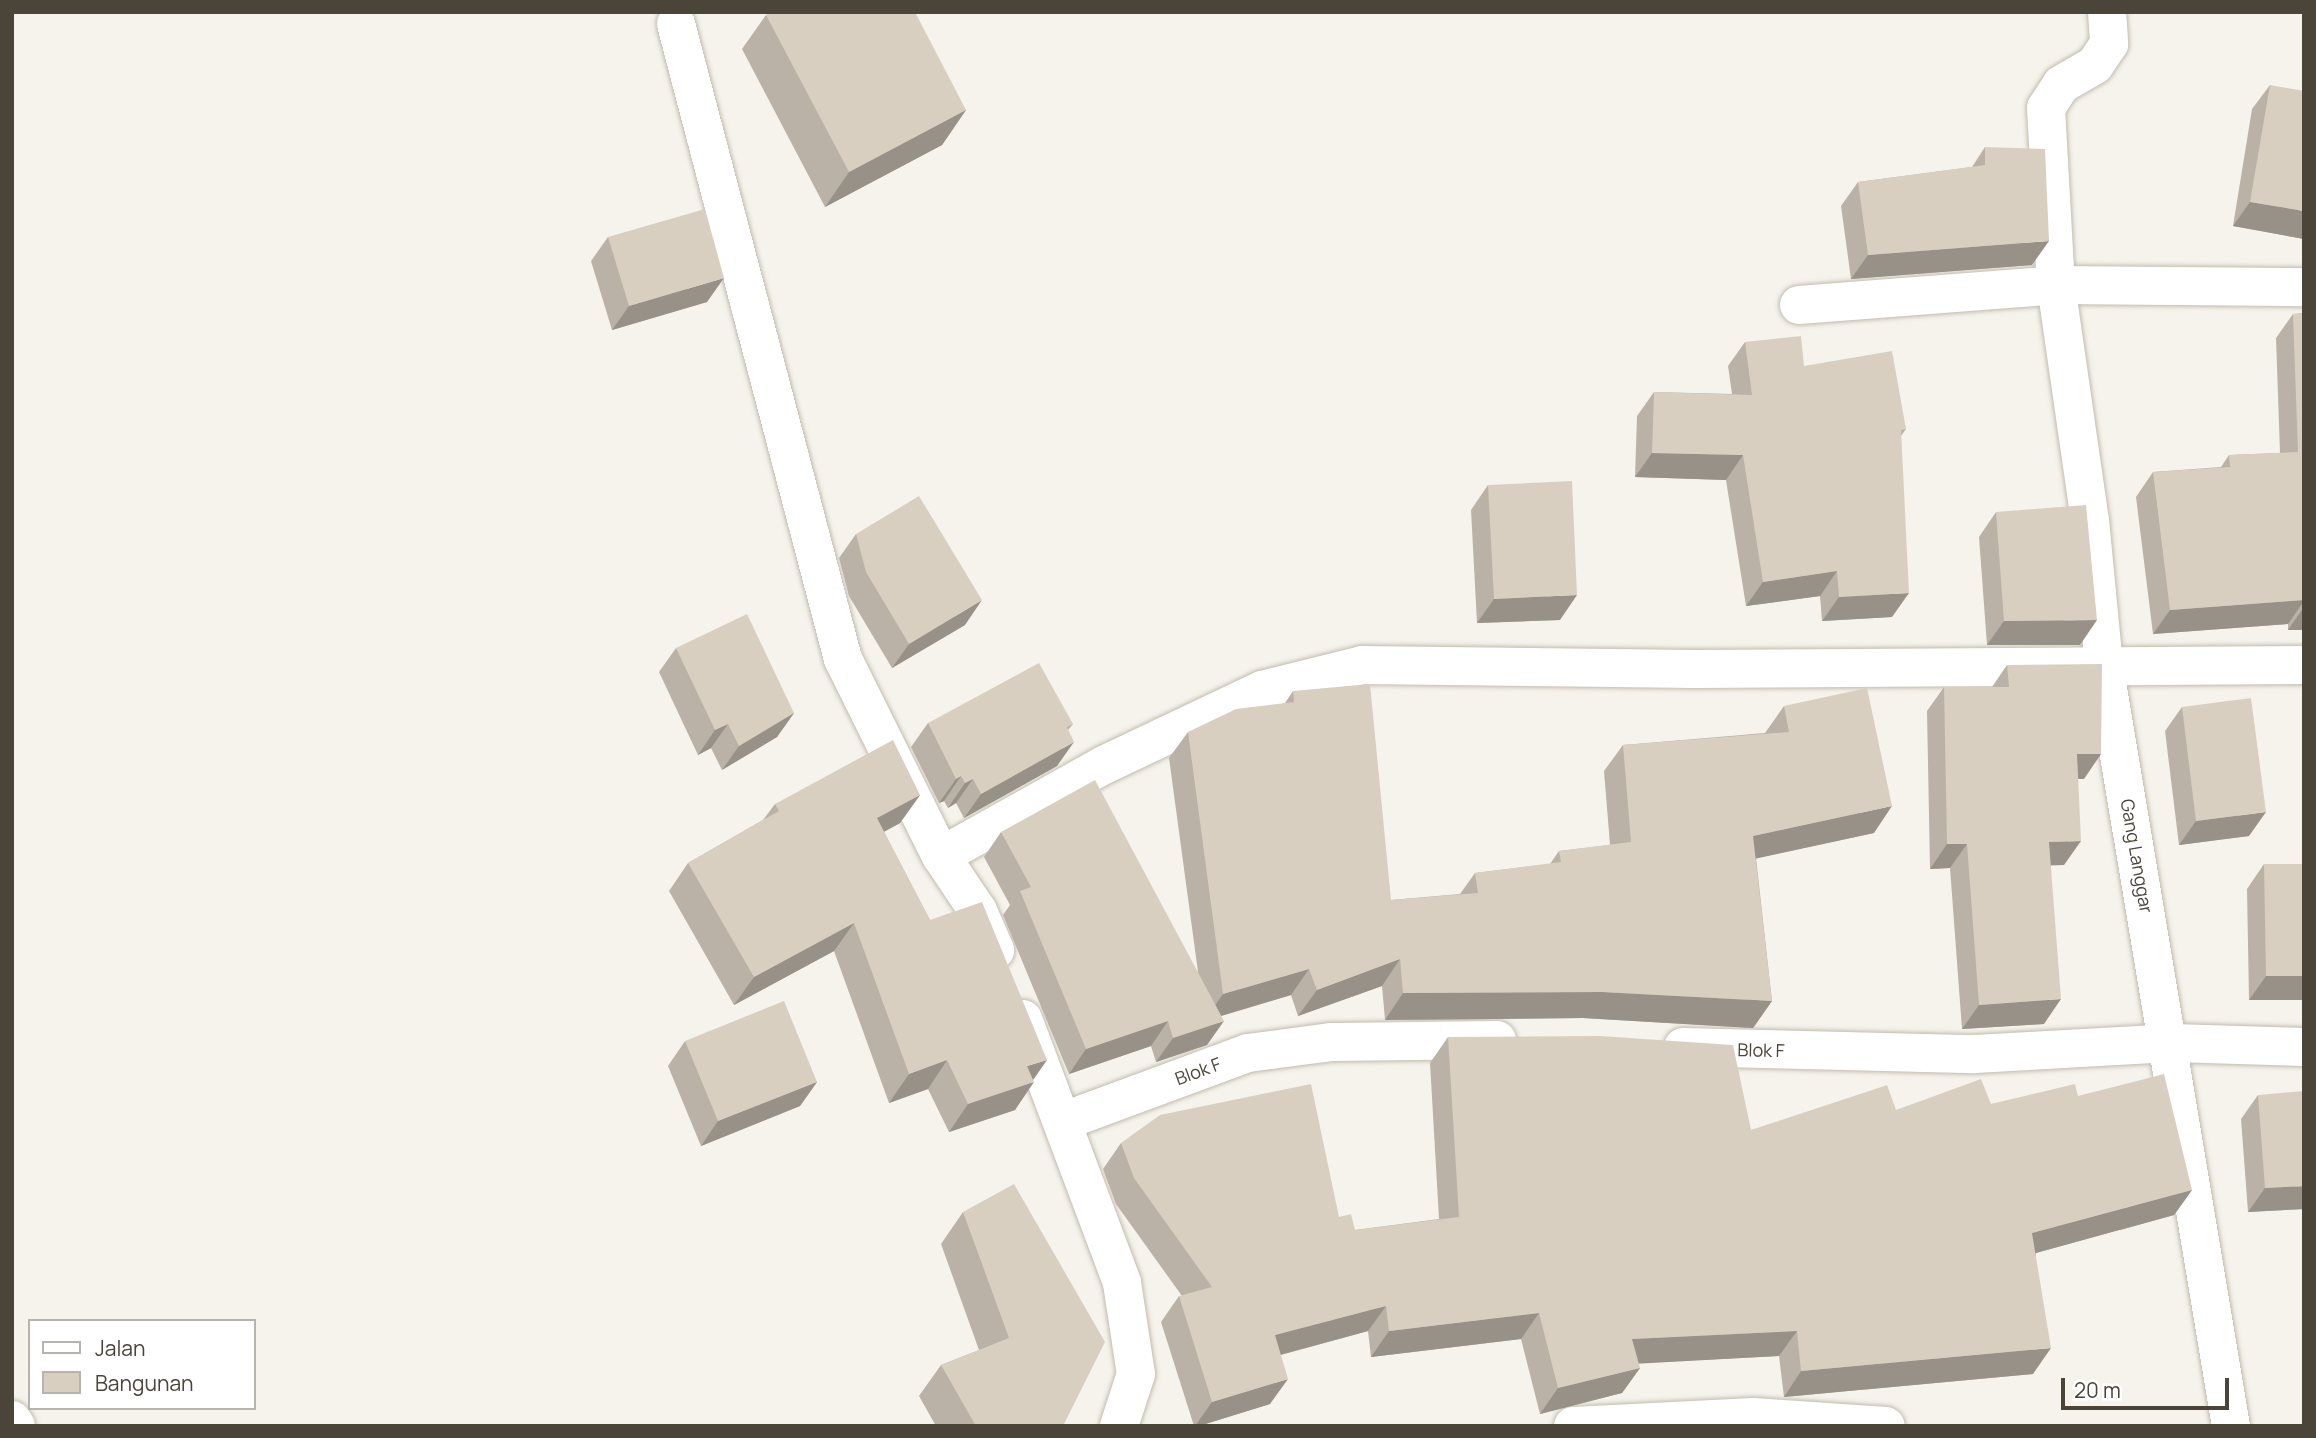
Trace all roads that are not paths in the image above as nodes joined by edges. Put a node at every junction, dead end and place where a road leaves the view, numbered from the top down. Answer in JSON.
{"nodes":[{"id":1,"x":2107,"y":12,"type":"edge"},
{"id":2,"x":676,"y":24,"type":"dead end"},
{"id":3,"x":2056,"y":285,"type":"junction"},
{"id":4,"x":2304,"y":287,"type":"edge"},
{"id":5,"x":1799,"y":305,"type":"dead end"},
{"id":6,"x":2104,"y":665,"type":"junction"},
{"id":7,"x":2304,"y":665,"type":"edge"},
{"id":8,"x":941,"y":856,"type":"junction"},
{"id":9,"x":1528,"y":1040,"type":"edge"},
{"id":10,"x":2170,"y":1043,"type":"junction"},
{"id":11,"x":1651,"y":1045,"type":"edge"},
{"id":12,"x":2304,"y":1047,"type":"edge"},
{"id":13,"x":1063,"y":1121,"type":"junction"},
{"id":14,"x":12,"y":1420,"type":"edge"},
{"id":15,"x":16,"y":1426,"type":"edge"},
{"id":16,"x":1119,"y":1426,"type":"edge"},
{"id":17,"x":1573,"y":1426,"type":"edge"},
{"id":18,"x":1886,"y":1426,"type":"edge"},
{"id":19,"x":2231,"y":1426,"type":"edge"}],
"edges":[{"from":1,"to":3,"type":"street","name":"Gang Langgar"},
{"from":2,"to":8,"type":"street"},
{"from":3,"to":4,"type":"street"},
{"from":3,"to":5,"type":"street"},
{"from":3,"to":6,"type":"street","name":"Gang Langgar"},
{"from":6,"to":7,"type":"street"},
{"from":6,"to":8,"type":"street"},
{"from":6,"to":10,"type":"street","name":"Gang Langgar"},
{"from":8,"to":13,"type":"street"},
{"from":9,"to":13,"type":"street","name":"Blok F"},
{"from":10,"to":11,"type":"street","name":"Blok F"},
{"from":10,"to":12,"type":"street","name":"Blok F"},
{"from":10,"to":19,"type":"street","name":"Gang Langgar"},
{"from":13,"to":16,"type":"street"},
{"from":14,"to":15,"type":"street"},
{"from":17,"to":18,"type":"street"}]}
